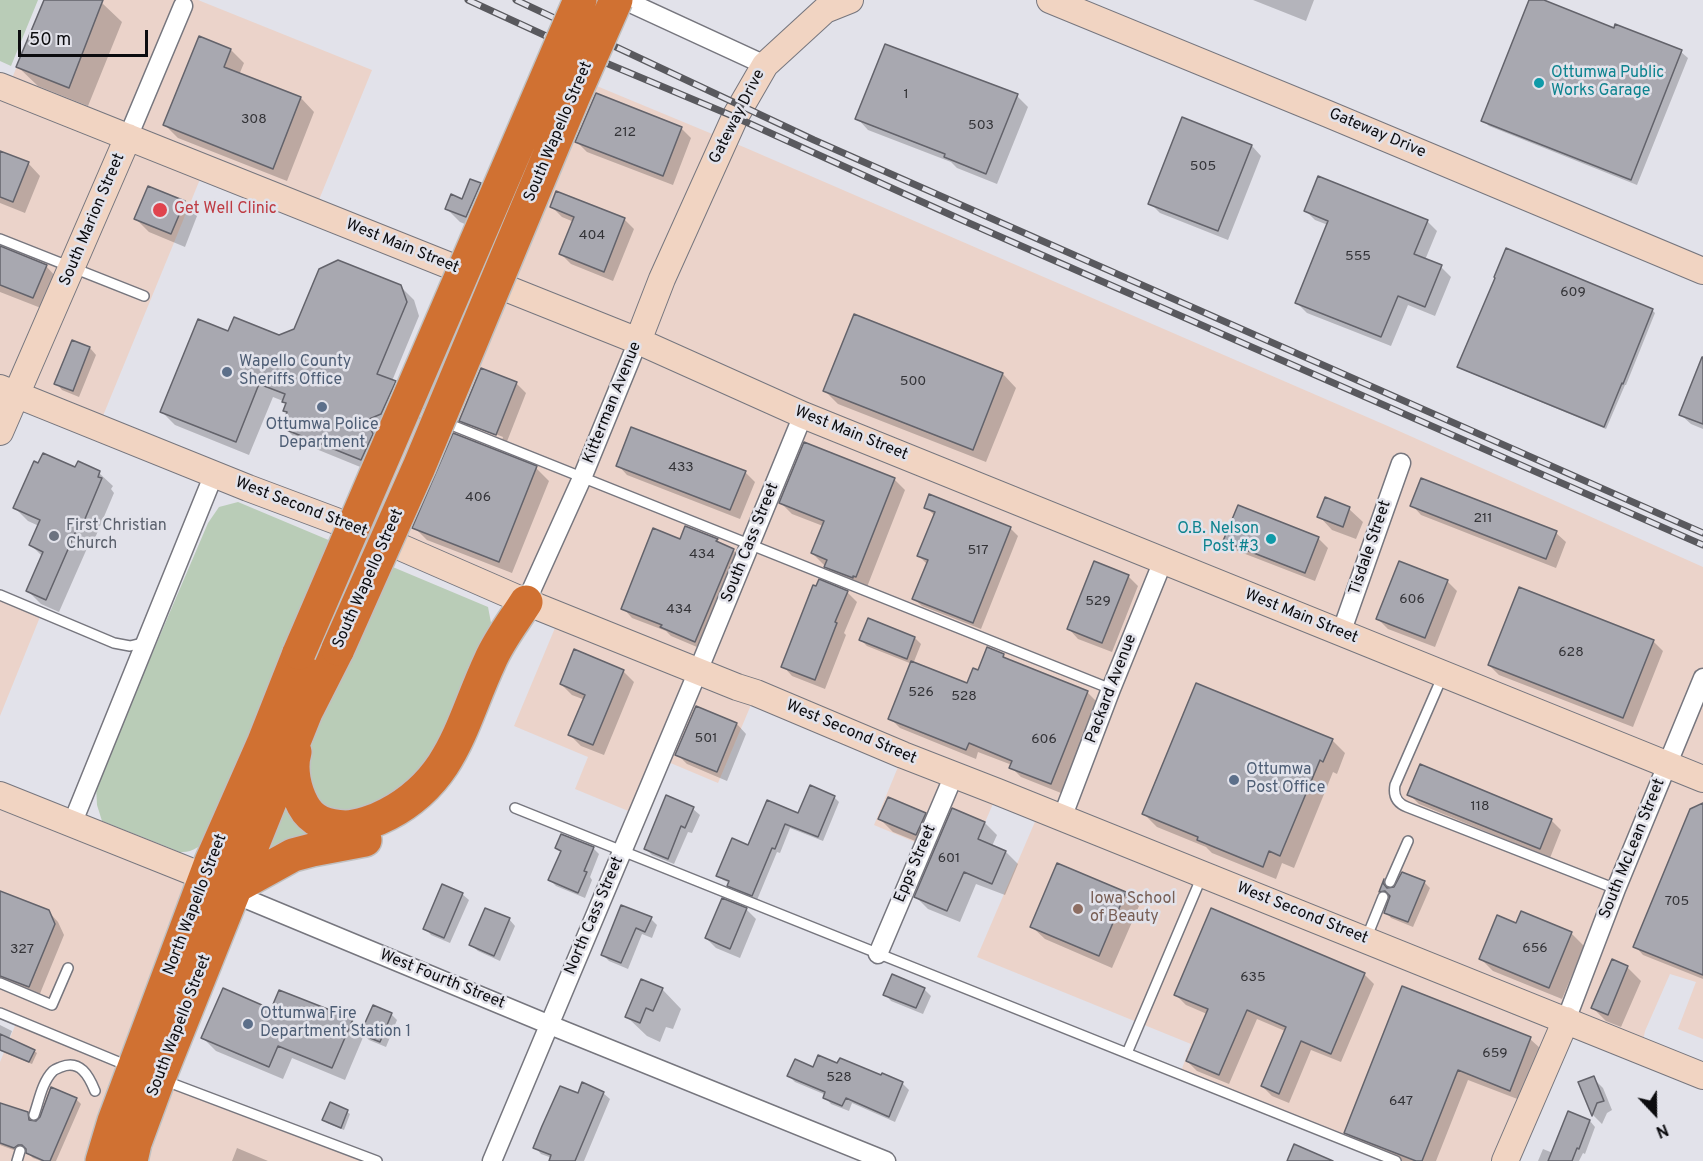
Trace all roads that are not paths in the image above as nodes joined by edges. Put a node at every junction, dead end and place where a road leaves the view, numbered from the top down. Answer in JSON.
{"nodes":[{"id":1,"x":580,"y":0,"type":"edge"},
{"id":2,"x":616,"y":0,"type":"edge"},
{"id":3,"x":624,"y":0,"type":"edge"},
{"id":4,"x":850,"y":0,"type":"edge"},
{"id":5,"x":1050,"y":0,"type":"edge"},
{"id":6,"x":183,"y":6,"type":"dead end"},
{"id":7,"x":765,"y":65,"type":"junction"},
{"id":8,"x":563,"y":72,"type":"dead end"},
{"id":9,"x":0,"y":86,"type":"edge"},
{"id":10,"x":129,"y":137,"type":"junction"},
{"id":11,"x":697,"y":203,"type":"joint"},
{"id":12,"x":0,"y":238,"type":"edge"},
{"id":13,"x":72,"y":268,"type":"junction"},
{"id":14,"x":1703,"y":271,"type":"edge"},
{"id":15,"x":477,"y":277,"type":"junction"},
{"id":16,"x":144,"y":296,"type":"dead end"},
{"id":17,"x":638,"y":341,"type":"junction"},
{"id":18,"x":8,"y":391,"type":"edge"},
{"id":19,"x":419,"y":412,"type":"junction"},
{"id":20,"x":803,"y":415,"type":"junction"},
{"id":21,"x":0,"y":432,"type":"edge"},
{"id":22,"x":1401,"y":463,"type":"dead end"},
{"id":23,"x":214,"y":474,"type":"junction"},
{"id":24,"x":582,"y":478,"type":"junction"},
{"id":25,"x":368,"y":533,"type":"junction"},
{"id":26,"x":750,"y":545,"type":"junction"},
{"id":27,"x":1163,"y":561,"type":"junction"},
{"id":28,"x":0,"y":595,"type":"edge"},
{"id":29,"x":526,"y":602,"type":"junction"},
{"id":30,"x":1341,"y":633,"type":"junction"},
{"id":31,"x":146,"y":642,"type":"junction"},
{"id":32,"x":298,"y":653,"type":"joint"},
{"id":33,"x":698,"y":671,"type":"junction"},
{"id":34,"x":1443,"y":674,"type":"junction"},
{"id":35,"x":1703,"y":678,"type":"edge"},
{"id":36,"x":1111,"y":689,"type":"junction"},
{"id":37,"x":306,"y":712,"type":"junction"},
{"id":38,"x":1668,"y":765,"type":"junction"},
{"id":39,"x":954,"y":775,"type":"junction"},
{"id":40,"x":1703,"y":779,"type":"edge"},
{"id":41,"x":0,"y":795,"type":"edge"},
{"id":42,"x":515,"y":808,"type":"dead end"},
{"id":43,"x":1062,"y":818,"type":"junction"},
{"id":44,"x":72,"y":824,"type":"junction"},
{"id":45,"x":1408,"y":841,"type":"dead end"},
{"id":46,"x":623,"y":851,"type":"junction"},
{"id":47,"x":1203,"y":874,"type":"junction"},
{"id":48,"x":1390,"y":882,"type":"dead end"},
{"id":49,"x":224,"y":886,"type":"junction"},
{"id":50,"x":1616,"y":889,"type":"junction"},
{"id":51,"x":1383,"y":897,"type":"dead end"},
{"id":52,"x":1365,"y":940,"type":"junction"},
{"id":53,"x":878,"y":954,"type":"junction"},
{"id":54,"x":68,"y":968,"type":"dead end"},
{"id":55,"x":0,"y":983,"type":"edge"},
{"id":56,"x":0,"y":1013,"type":"edge"},
{"id":57,"x":1566,"y":1020,"type":"junction"},
{"id":58,"x":550,"y":1025,"type":"junction"},
{"id":59,"x":1127,"y":1053,"type":"junction"},
{"id":60,"x":147,"y":1074,"type":"junction"},
{"id":61,"x":1703,"y":1076,"type":"edge"},
{"id":62,"x":95,"y":1091,"type":"dead end"},
{"id":63,"x":34,"y":1115,"type":"dead end"},
{"id":64,"x":114,"y":1121,"type":"junction"},
{"id":65,"x":20,"y":1151,"type":"dead end"},
{"id":66,"x":17,"y":1161,"type":"edge"},
{"id":67,"x":96,"y":1161,"type":"edge"},
{"id":68,"x":102,"y":1161,"type":"edge"},
{"id":69,"x":131,"y":1161,"type":"edge"},
{"id":70,"x":378,"y":1161,"type":"edge"},
{"id":71,"x":492,"y":1161,"type":"edge"},
{"id":72,"x":886,"y":1161,"type":"edge"},
{"id":73,"x":1396,"y":1161,"type":"edge"},
{"id":74,"x":1505,"y":1161,"type":"edge"}],
"edges":[{"from":1,"to":32,"type":"highway","name":"South Wapello Street","bridge":true},
{"from":2,"to":37,"type":"highway","name":"South Wapello Street","bridge":true},
{"from":3,"to":7,"type":"street"},
{"from":4,"to":7,"type":"main road","name":"Gateway Drive"},
{"from":5,"to":14,"type":"main road","name":"Gateway Drive"},
{"from":6,"to":10,"type":"street","name":"South Marion Street"},
{"from":7,"to":11,"type":"main road","name":"Gateway Drive"},
{"from":8,"to":15,"type":"street","name":"South Wapello Street"},
{"from":9,"to":10,"type":"main road","name":"West Main Street"},
{"from":10,"to":13,"type":"main road","name":"South Marion Street"},
{"from":10,"to":15,"type":"main road","name":"West Main Street"},
{"from":11,"to":17,"type":"main road","name":"Kitterman Avenue"},
{"from":12,"to":13,"type":"lane"},
{"from":13,"to":16,"type":"lane"},
{"from":13,"to":18,"type":"main road","name":"South Marion Street"},
{"from":15,"to":17,"type":"main road","name":"West Main Street"},
{"from":15,"to":19,"type":"street","name":"South Wapello Street"},
{"from":17,"to":20,"type":"main road","name":"West Main Street"},
{"from":17,"to":24,"type":"street","name":"Kitterman Avenue"},
{"from":18,"to":21,"type":"main road","name":"South Marion Street"},
{"from":18,"to":23,"type":"main road","name":"West Second Street"},
{"from":19,"to":24,"type":"lane"},
{"from":19,"to":25,"type":"street","name":"South Wapello Street"},
{"from":20,"to":26,"type":"street","name":"South Cass Street"},
{"from":20,"to":27,"type":"main road","name":"West Main Street"},
{"from":22,"to":30,"type":"street","name":"Tisdale Street"},
{"from":23,"to":25,"type":"main road","name":"West Second Street"},
{"from":23,"to":31,"type":"street"},
{"from":24,"to":26,"type":"lane"},
{"from":24,"to":29,"type":"street","name":"Kitterman Avenue"},
{"from":25,"to":29,"type":"main road","name":"West Second Street"},
{"from":26,"to":33,"type":"street","name":"South Cass Street"},
{"from":26,"to":36,"type":"lane"},
{"from":27,"to":30,"type":"main road","name":"West Main Street"},
{"from":27,"to":36,"type":"street","name":"Packard Avenue"},
{"from":28,"to":31,"type":"lane"},
{"from":29,"to":33,"type":"main road","name":"West Second Street"},
{"from":29,"to":37,"type":"highway"},
{"from":29,"to":49,"type":"highway"},
{"from":30,"to":34,"type":"main road","name":"West Main Street"},
{"from":31,"to":44,"type":"street"},
{"from":32,"to":49,"type":"highway","name":"North Wapello Street"},
{"from":33,"to":39,"type":"main road","name":"West Second Street"},
{"from":33,"to":46,"type":"street","name":"North Cass Street"},
{"from":34,"to":38,"type":"main road","name":"West Main Street"},
{"from":34,"to":50,"type":"lane"},
{"from":35,"to":38,"type":"street","name":"South McLean Street"},
{"from":36,"to":43,"type":"street","name":"Packard Avenue"},
{"from":37,"to":49,"type":"highway","name":"South Wapello Street"},
{"from":38,"to":40,"type":"main road","name":"West Main Street"},
{"from":38,"to":50,"type":"street","name":"South McLean Street"},
{"from":39,"to":43,"type":"main road","name":"West Second Street"},
{"from":39,"to":53,"type":"street","name":"Epps Street"},
{"from":41,"to":44,"type":"main road","name":"West Fourth Street"},
{"from":42,"to":46,"type":"lane"},
{"from":43,"to":47,"type":"main road","name":"West Second Street"},
{"from":44,"to":49,"type":"main road","name":"West Fourth Street"},
{"from":45,"to":48,"type":"lane"},
{"from":46,"to":53,"type":"lane"},
{"from":46,"to":58,"type":"street","name":"North Cass Street"},
{"from":47,"to":52,"type":"main road","name":"West Second Street"},
{"from":47,"to":59,"type":"lane"},
{"from":49,"to":58,"type":"street","name":"West Fourth Street"},
{"from":49,"to":60,"type":"highway","name":"South Wapello Street"},
{"from":50,"to":57,"type":"street","name":"South McLean Street"},
{"from":51,"to":52,"type":"lane"},
{"from":52,"to":57,"type":"main road","name":"West Second Street"},
{"from":53,"to":59,"type":"lane"},
{"from":54,"to":55,"type":"lane"},
{"from":56,"to":60,"type":"lane"},
{"from":57,"to":61,"type":"main road","name":"West Second Street"},
{"from":57,"to":74,"type":"main road"},
{"from":58,"to":71,"type":"street","name":"North Cass Street"},
{"from":58,"to":72,"type":"street","name":"West Fourth Street"},
{"from":59,"to":73,"type":"lane"},
{"from":60,"to":64,"type":"highway"},
{"from":60,"to":69,"type":"highway","name":"South Wapello Street"},
{"from":60,"to":70,"type":"lane"},
{"from":62,"to":63,"type":"lane"},
{"from":64,"to":67,"type":"highway"},
{"from":64,"to":68,"type":"highway"},
{"from":65,"to":66,"type":"lane"}]}
